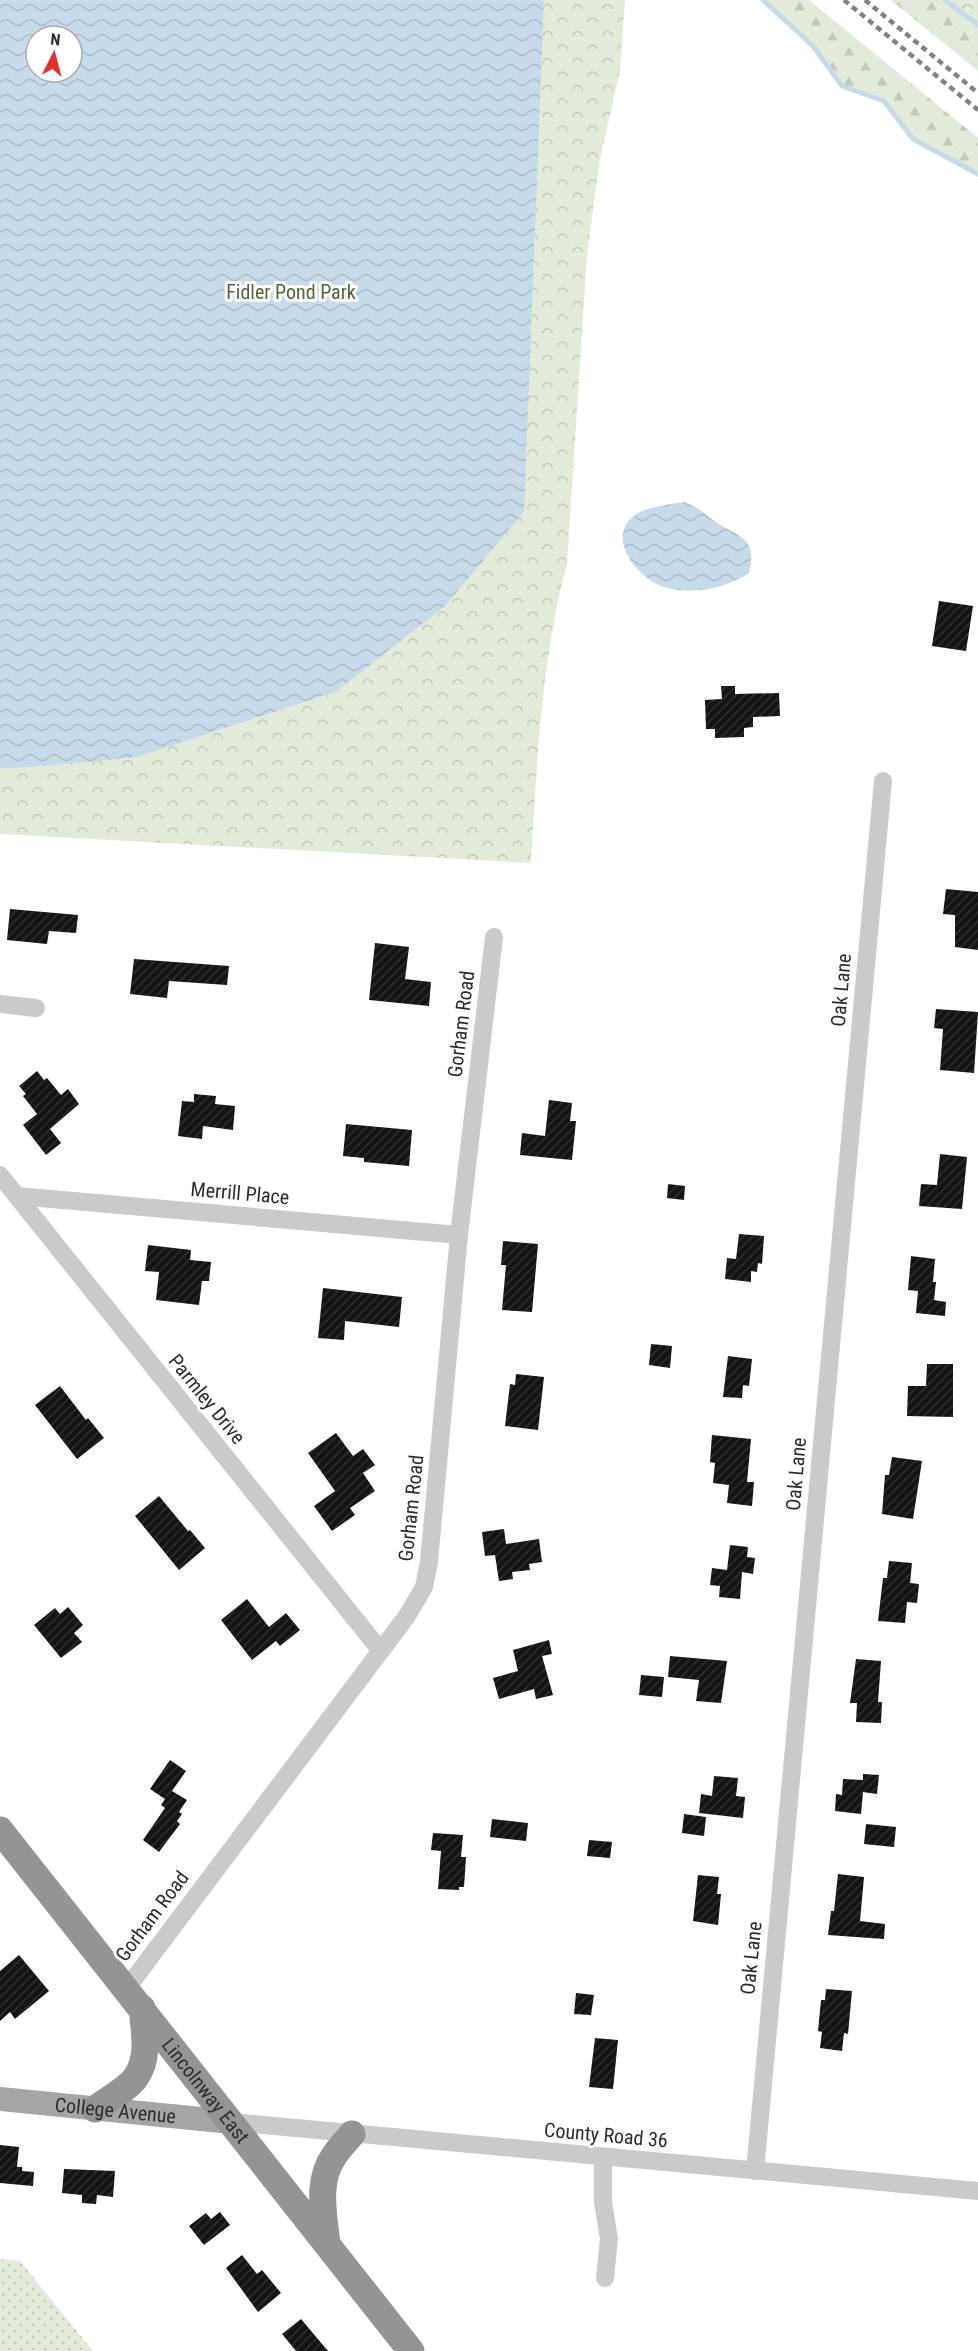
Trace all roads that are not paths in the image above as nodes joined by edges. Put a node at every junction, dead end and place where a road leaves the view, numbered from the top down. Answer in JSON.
{"nodes":[{"id":1,"x":883,"y":781,"type":"dead end"},
{"id":2,"x":494,"y":937,"type":"dead end"},
{"id":3,"x":0,"y":1004,"type":"edge"},
{"id":4,"x":36,"y":1008,"type":"dead end"},
{"id":5,"x":0,"y":1175,"type":"edge"},
{"id":6,"x":17,"y":1196,"type":"junction"},
{"id":7,"x":459,"y":1235,"type":"junction"},
{"id":8,"x":380,"y":1650,"type":"junction"},
{"id":9,"x":0,"y":1830,"type":"edge"},
{"id":10,"x":134,"y":1998,"type":"junction"},
{"id":11,"x":0,"y":2099,"type":"edge"},
{"id":12,"x":95,"y":2109,"type":"junction"},
{"id":13,"x":231,"y":2122,"type":"junction"},
{"id":14,"x":352,"y":2134,"type":"junction"},
{"id":15,"x":603,"y":2157,"type":"junction"},
{"id":16,"x":754,"y":2171,"type":"junction"},
{"id":17,"x":978,"y":2191,"type":"edge"},
{"id":18,"x":327,"y":2244,"type":"junction"},
{"id":19,"x":604,"y":2278,"type":"dead end"},
{"id":20,"x":411,"y":2351,"type":"edge"}],
"edges":[{"from":1,"to":16,"type":"street","name":"Oak Lane"},
{"from":2,"to":7,"type":"street","name":"Gorham Road"},
{"from":3,"to":4,"type":"street"},
{"from":5,"to":6,"type":"street","name":"Parmley Drive"},
{"from":6,"to":7,"type":"street","name":"Merrill Place"},
{"from":6,"to":8,"type":"street","name":"Parmley Drive"},
{"from":7,"to":8,"type":"street","name":"Gorham Road"},
{"from":8,"to":10,"type":"street","name":"Gorham Road"},
{"from":9,"to":10,"type":"highway","name":"Lincolnway East"},
{"from":10,"to":12,"type":"highway"},
{"from":10,"to":13,"type":"highway","name":"Lincolnway East"},
{"from":11,"to":12,"type":"main road","name":"College Avenue"},
{"from":12,"to":13,"type":"main road","name":"College Avenue"},
{"from":13,"to":14,"type":"street","name":"County Road 36"},
{"from":13,"to":18,"type":"highway","name":"Lincolnway East"},
{"from":14,"to":15,"type":"street","name":"County Road 36"},
{"from":14,"to":18,"type":"highway"},
{"from":15,"to":16,"type":"street","name":"County Road 36"},
{"from":15,"to":19,"type":"street"},
{"from":16,"to":17,"type":"street","name":"County Road 36"},
{"from":18,"to":20,"type":"highway","name":"Lincolnway East"}]}
